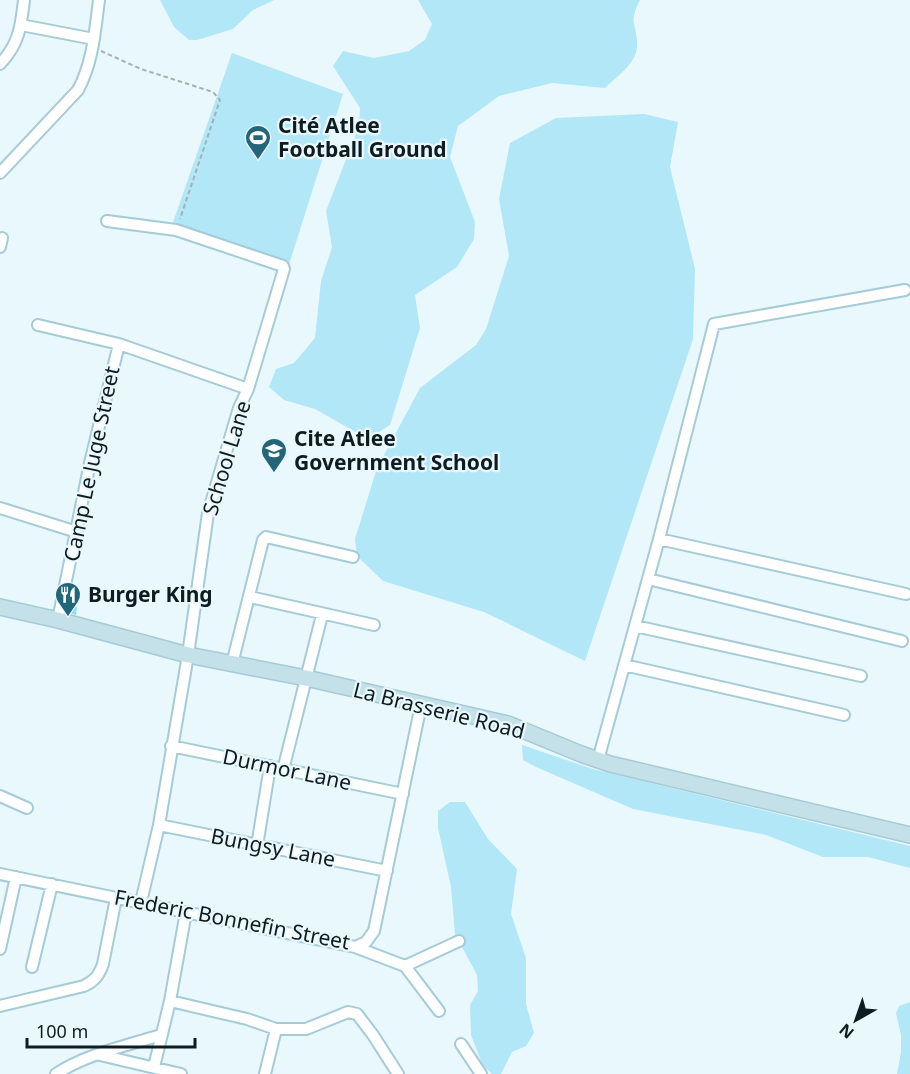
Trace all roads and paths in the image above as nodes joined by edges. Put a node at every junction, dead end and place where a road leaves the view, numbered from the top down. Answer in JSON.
{"nodes":[{"id":1,"x":24,"y":0,"type":"edge"},
{"id":2,"x":99,"y":0,"type":"edge"},
{"id":3,"x":21,"y":25,"type":"junction"},
{"id":4,"x":93,"y":43,"type":"junction"},
{"id":5,"x":0,"y":64,"type":"edge"},
{"id":6,"x":0,"y":173,"type":"edge"},
{"id":7,"x":107,"y":221,"type":"dead end"},
{"id":8,"x":176,"y":230,"type":"junction"},
{"id":9,"x":905,"y":290,"type":"dead end"},
{"id":10,"x":38,"y":325,"type":"dead end"},
{"id":11,"x":119,"y":344,"type":"junction"},
{"id":12,"x":248,"y":389,"type":"junction"},
{"id":13,"x":0,"y":508,"type":"edge"},
{"id":14,"x":77,"y":532,"type":"junction"},
{"id":15,"x":658,"y":539,"type":"junction"},
{"id":16,"x":353,"y":557,"type":"dead end"},
{"id":17,"x":648,"y":579,"type":"junction"},
{"id":18,"x":906,"y":594,"type":"dead end"},
{"id":19,"x":250,"y":597,"type":"junction"},
{"id":20,"x":0,"y":607,"type":"edge"},
{"id":21,"x":322,"y":615,"type":"junction"},
{"id":22,"x":58,"y":620,"type":"junction"},
{"id":23,"x":374,"y":625,"type":"dead end"},
{"id":24,"x":635,"y":626,"type":"junction"},
{"id":25,"x":902,"y":641,"type":"dead end"},
{"id":26,"x":188,"y":655,"type":"junction"},
{"id":27,"x":232,"y":664,"type":"junction"},
{"id":28,"x":624,"y":665,"type":"junction"},
{"id":29,"x":861,"y":675,"type":"dead end"},
{"id":30,"x":306,"y":678,"type":"junction"},
{"id":31,"x":421,"y":705,"type":"junction"},
{"id":32,"x":844,"y":715,"type":"dead end"},
{"id":33,"x":171,"y":746,"type":"junction"},
{"id":34,"x":598,"y":760,"type":"junction"},
{"id":35,"x":270,"y":766,"type":"junction"},
{"id":36,"x":283,"y":770,"type":"junction"},
{"id":37,"x":403,"y":794,"type":"junction"},
{"id":38,"x":0,"y":796,"type":"edge"},
{"id":39,"x":27,"y":808,"type":"dead end"},
{"id":40,"x":159,"y":825,"type":"junction"},
{"id":41,"x":910,"y":835,"type":"edge"},
{"id":42,"x":257,"y":846,"type":"junction"},
{"id":43,"x":387,"y":871,"type":"junction"},
{"id":44,"x":0,"y":874,"type":"edge"},
{"id":45,"x":16,"y":877,"type":"junction"},
{"id":46,"x":52,"y":884,"type":"junction"},
{"id":47,"x":116,"y":898,"type":"junction"},
{"id":48,"x":141,"y":903,"type":"junction"},
{"id":49,"x":186,"y":912,"type":"junction"},
{"id":50,"x":459,"y":940,"type":"dead end"},
{"id":51,"x":355,"y":947,"type":"junction"},
{"id":52,"x":0,"y":949,"type":"edge"},
{"id":53,"x":405,"y":966,"type":"junction"},
{"id":54,"x":32,"y":967,"type":"dead end"},
{"id":55,"x":170,"y":1001,"type":"junction"},
{"id":56,"x":0,"y":1006,"type":"edge"},
{"id":57,"x":439,"y":1011,"type":"dead end"},
{"id":58,"x":276,"y":1029,"type":"junction"},
{"id":59,"x":160,"y":1035,"type":"junction"},
{"id":60,"x":460,"y":1044,"type":"dead end"},
{"id":61,"x":100,"y":1054,"type":"junction"},
{"id":62,"x":154,"y":1066,"type":"junction"},
{"id":63,"x":397,"y":1072,"type":"edge"},
{"id":64,"x":56,"y":1074,"type":"edge"},
{"id":65,"x":181,"y":1074,"type":"edge"},
{"id":66,"x":265,"y":1074,"type":"edge"},
{"id":67,"x":385,"y":1074,"type":"edge"},
{"id":68,"x":481,"y":1074,"type":"edge"}],
"edges":[{"from":1,"to":3,"type":"street"},
{"from":2,"to":4,"type":"street"},
{"from":3,"to":4,"type":"street"},
{"from":3,"to":5,"type":"street"},
{"from":4,"to":6,"type":"street"},
{"from":4,"to":8,"type":"path"},
{"from":7,"to":8,"type":"street"},
{"from":8,"to":12,"type":"street","name":"School Lane"},
{"from":9,"to":15,"type":"street"},
{"from":10,"to":11,"type":"street"},
{"from":11,"to":12,"type":"street"},
{"from":11,"to":14,"type":"street","name":"Camp Le Juge Street"},
{"from":12,"to":26,"type":"street","name":"School Lane"},
{"from":13,"to":14,"type":"street"},
{"from":14,"to":22,"type":"street","name":"Camp Le Juge Street"},
{"from":15,"to":17,"type":"street"},
{"from":15,"to":18,"type":"street"},
{"from":16,"to":19,"type":"street"},
{"from":17,"to":24,"type":"street"},
{"from":17,"to":25,"type":"street"},
{"from":19,"to":21,"type":"street"},
{"from":19,"to":27,"type":"street"},
{"from":20,"to":22,"type":"main road","name":"La Brasserie Road"},
{"from":21,"to":23,"type":"street"},
{"from":21,"to":30,"type":"street"},
{"from":22,"to":26,"type":"main road","name":"La Brasserie Road"},
{"from":24,"to":28,"type":"street"},
{"from":24,"to":29,"type":"street"},
{"from":26,"to":27,"type":"main road","name":"La Brasserie Road"},
{"from":26,"to":33,"type":"street","name":"School Lane"},
{"from":27,"to":30,"type":"main road","name":"La Brasserie Road"},
{"from":28,"to":32,"type":"street"},
{"from":28,"to":34,"type":"street"},
{"from":30,"to":31,"type":"main road","name":"La Brasserie Road"},
{"from":30,"to":36,"type":"street"},
{"from":31,"to":34,"type":"main road","name":"La Brasserie Road"},
{"from":31,"to":37,"type":"street","name":"Frederic Bonnefin Street"},
{"from":33,"to":35,"type":"street","name":"Durmor Lane"},
{"from":33,"to":40,"type":"street","name":"School Lane"},
{"from":34,"to":41,"type":"main road","name":"La Brasserie Road"},
{"from":35,"to":36,"type":"street","name":"Durmor Lane"},
{"from":35,"to":42,"type":"street"},
{"from":36,"to":37,"type":"street","name":"Durmor Lane"},
{"from":37,"to":43,"type":"street","name":"Frederic Bonnefin Street"},
{"from":38,"to":39,"type":"street"},
{"from":40,"to":42,"type":"street","name":"Bungsy Lane"},
{"from":40,"to":48,"type":"street","name":"School Lane"},
{"from":42,"to":43,"type":"street","name":"Bungsy Lane"},
{"from":43,"to":51,"type":"street","name":"Frederic Bonnefin Street"},
{"from":44,"to":45,"type":"street","name":"Frederic Bonnefin Street"},
{"from":45,"to":46,"type":"street","name":"Frederic Bonnefin Street"},
{"from":45,"to":52,"type":"street"},
{"from":46,"to":47,"type":"street","name":"Frederic Bonnefin Street"},
{"from":46,"to":54,"type":"street"},
{"from":47,"to":48,"type":"street","name":"Frederic Bonnefin Street"},
{"from":47,"to":56,"type":"street"},
{"from":48,"to":49,"type":"street","name":"Frederic Bonnefin Street"},
{"from":49,"to":51,"type":"street","name":"Frederic Bonnefin Street"},
{"from":49,"to":55,"type":"street"},
{"from":50,"to":53,"type":"street"},
{"from":51,"to":53,"type":"street"},
{"from":53,"to":57,"type":"street"},
{"from":55,"to":58,"type":"street"},
{"from":55,"to":59,"type":"street"},
{"from":58,"to":63,"type":"street"},
{"from":58,"to":66,"type":"street"},
{"from":59,"to":61,"type":"street"},
{"from":59,"to":62,"type":"street"},
{"from":60,"to":68,"type":"street"},
{"from":61,"to":62,"type":"street"},
{"from":61,"to":64,"type":"street"},
{"from":62,"to":65,"type":"street"},
{"from":63,"to":67,"type":"street"}]}
